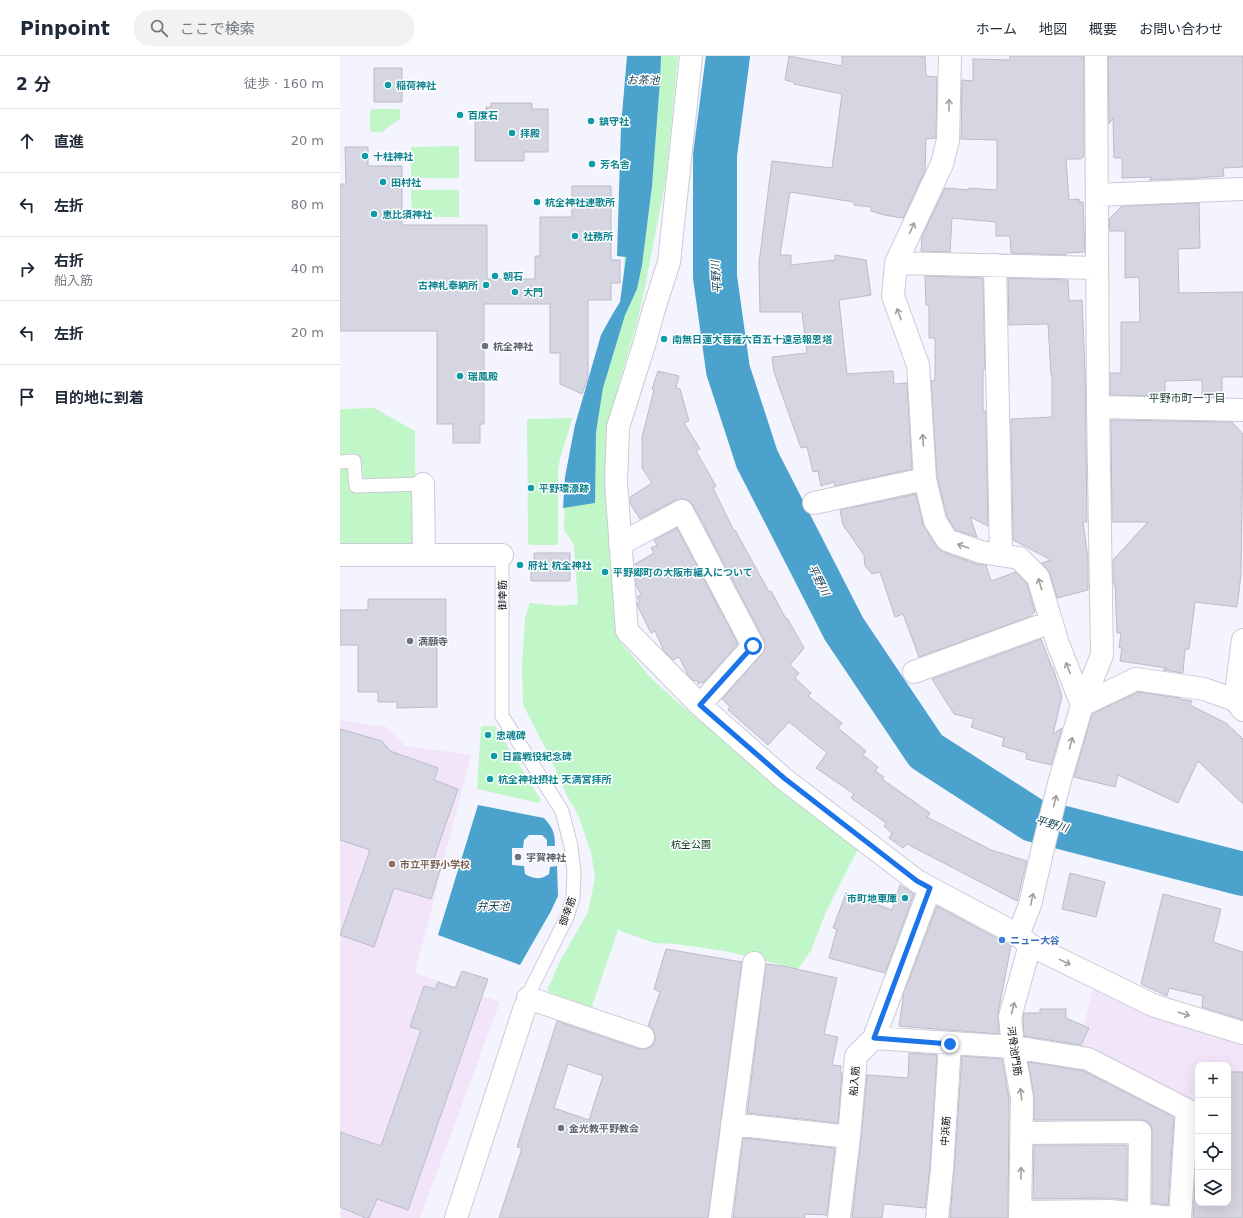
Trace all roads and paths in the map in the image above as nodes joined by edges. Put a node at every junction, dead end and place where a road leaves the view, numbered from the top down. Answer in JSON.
{"nodes":[{"id":1,"x":691,"y":56,"type":"edge"},
{"id":2,"x":950,"y":56,"type":"edge"},
{"id":3,"x":1096,"y":56,"type":"edge"},
{"id":4,"x":1243,"y":189,"type":"edge"},
{"id":5,"x":1097,"y":195,"type":"junction"},
{"id":6,"x":896,"y":263,"type":"junction"},
{"id":7,"x":995,"y":265,"type":"junction"},
{"id":8,"x":1097,"y":268,"type":"junction"},
{"id":9,"x":1098,"y":407,"type":"junction"},
{"id":10,"x":1243,"y":410,"type":"edge"},
{"id":11,"x":340,"y":462,"type":"edge"},
{"id":12,"x":925,"y":479,"type":"junction"},
{"id":13,"x":424,"y":484,"type":"joint"},
{"id":14,"x":814,"y":503,"type":"dead end"},
{"id":15,"x":620,"y":544,"type":"junction"},
{"id":16,"x":340,"y":555,"type":"edge"},
{"id":17,"x":424,"y":555,"type":"junction"},
{"id":18,"x":502,"y":556,"type":"joint"},
{"id":19,"x":1001,"y":556,"type":"junction"},
{"id":20,"x":1051,"y":622,"type":"junction"},
{"id":21,"x":1243,"y":640,"type":"edge"},
{"id":22,"x":914,"y":672,"type":"dead end"},
{"id":23,"x":700,"y":705,"type":"junction"},
{"id":24,"x":1082,"y":705,"type":"junction"},
{"id":25,"x":1239,"y":705,"type":"edge"},
{"id":26,"x":930,"y":888,"type":"junction"},
{"id":27,"x":1024,"y":940,"type":"junction"},
{"id":28,"x":754,"y":963,"type":"dead end"},
{"id":29,"x":526,"y":1002,"type":"junction"},
{"id":30,"x":1243,"y":1033,"type":"edge"},
{"id":31,"x":643,"y":1037,"type":"dead end"},
{"id":32,"x":874,"y":1038,"type":"junction"},
{"id":33,"x":950,"y":1044,"type":"junction"},
{"id":34,"x":1013,"y":1047,"type":"junction"},
{"id":35,"x":732,"y":1124,"type":"junction"},
{"id":36,"x":1022,"y":1133,"type":"junction"},
{"id":37,"x":849,"y":1137,"type":"junction"},
{"id":38,"x":1139,"y":1214,"type":"junction"},
{"id":39,"x":1020,"y":1215,"type":"edge"},
{"id":40,"x":456,"y":1218,"type":"edge"},
{"id":41,"x":720,"y":1218,"type":"edge"},
{"id":42,"x":839,"y":1218,"type":"edge"},
{"id":43,"x":937,"y":1218,"type":"edge"},
{"id":44,"x":1171,"y":1218,"type":"edge"},
{"id":45,"x":1180,"y":1218,"type":"edge"}],
"edges":[{"from":1,"to":15,"type":"street"},
{"from":6,"to":2,"type":"street","one_way":true},
{"from":3,"to":5,"type":"street","name":"河骨池門筋"},
{"from":4,"to":5,"type":"street"},
{"from":5,"to":8,"type":"street","name":"河骨池門筋"},
{"from":6,"to":7,"type":"street"},
{"from":12,"to":6,"type":"street","one_way":true},
{"from":7,"to":8,"type":"street"},
{"from":7,"to":19,"type":"street"},
{"from":8,"to":9,"type":"street","name":"河骨池門筋"},
{"from":9,"to":10,"type":"street"},
{"from":9,"to":24,"type":"street","name":"河骨池門筋"},
{"from":11,"to":13,"type":"lane"},
{"from":12,"to":14,"type":"street"},
{"from":19,"to":12,"type":"street","one_way":true},
{"from":13,"to":17,"type":"street"},
{"from":15,"to":23,"type":"street"},
{"from":15,"to":23,"type":"street"},
{"from":16,"to":17,"type":"street"},
{"from":17,"to":18,"type":"street"},
{"from":18,"to":29,"type":"lane","name":"御幸筋"},
{"from":20,"to":19,"type":"street","one_way":true},
{"from":20,"to":22,"type":"street"},
{"from":24,"to":20,"type":"street","one_way":true},
{"from":21,"to":25,"type":"street"},
{"from":23,"to":26,"type":"street"},
{"from":24,"to":25,"type":"street"},
{"from":27,"to":24,"type":"street","name":"河骨池門筋","one_way":true},
{"from":26,"to":27,"type":"street"},
{"from":26,"to":32,"type":"street","name":"船入筋"},
{"from":27,"to":30,"type":"street","one_way":true},
{"from":34,"to":27,"type":"street","name":"河骨池門筋","one_way":true},
{"from":28,"to":35,"type":"street"},
{"from":29,"to":31,"type":"street"},
{"from":29,"to":40,"type":"street","name":"御幸筋"},
{"from":32,"to":33,"type":"street"},
{"from":32,"to":37,"type":"street","name":"船入筋"},
{"from":33,"to":34,"type":"street"},
{"from":33,"to":43,"type":"street","name":"中浜筋"},
{"from":36,"to":34,"type":"street","name":"河骨池門筋","one_way":true},
{"from":34,"to":45,"type":"street"},
{"from":35,"to":37,"type":"street"},
{"from":35,"to":41,"type":"street"},
{"from":36,"to":38,"type":"street"},
{"from":39,"to":36,"type":"street","name":"河骨池門筋","one_way":true},
{"from":37,"to":42,"type":"street","name":"船入筋"},
{"from":38,"to":39,"type":"street"},
{"from":38,"to":44,"type":"street"}]}
